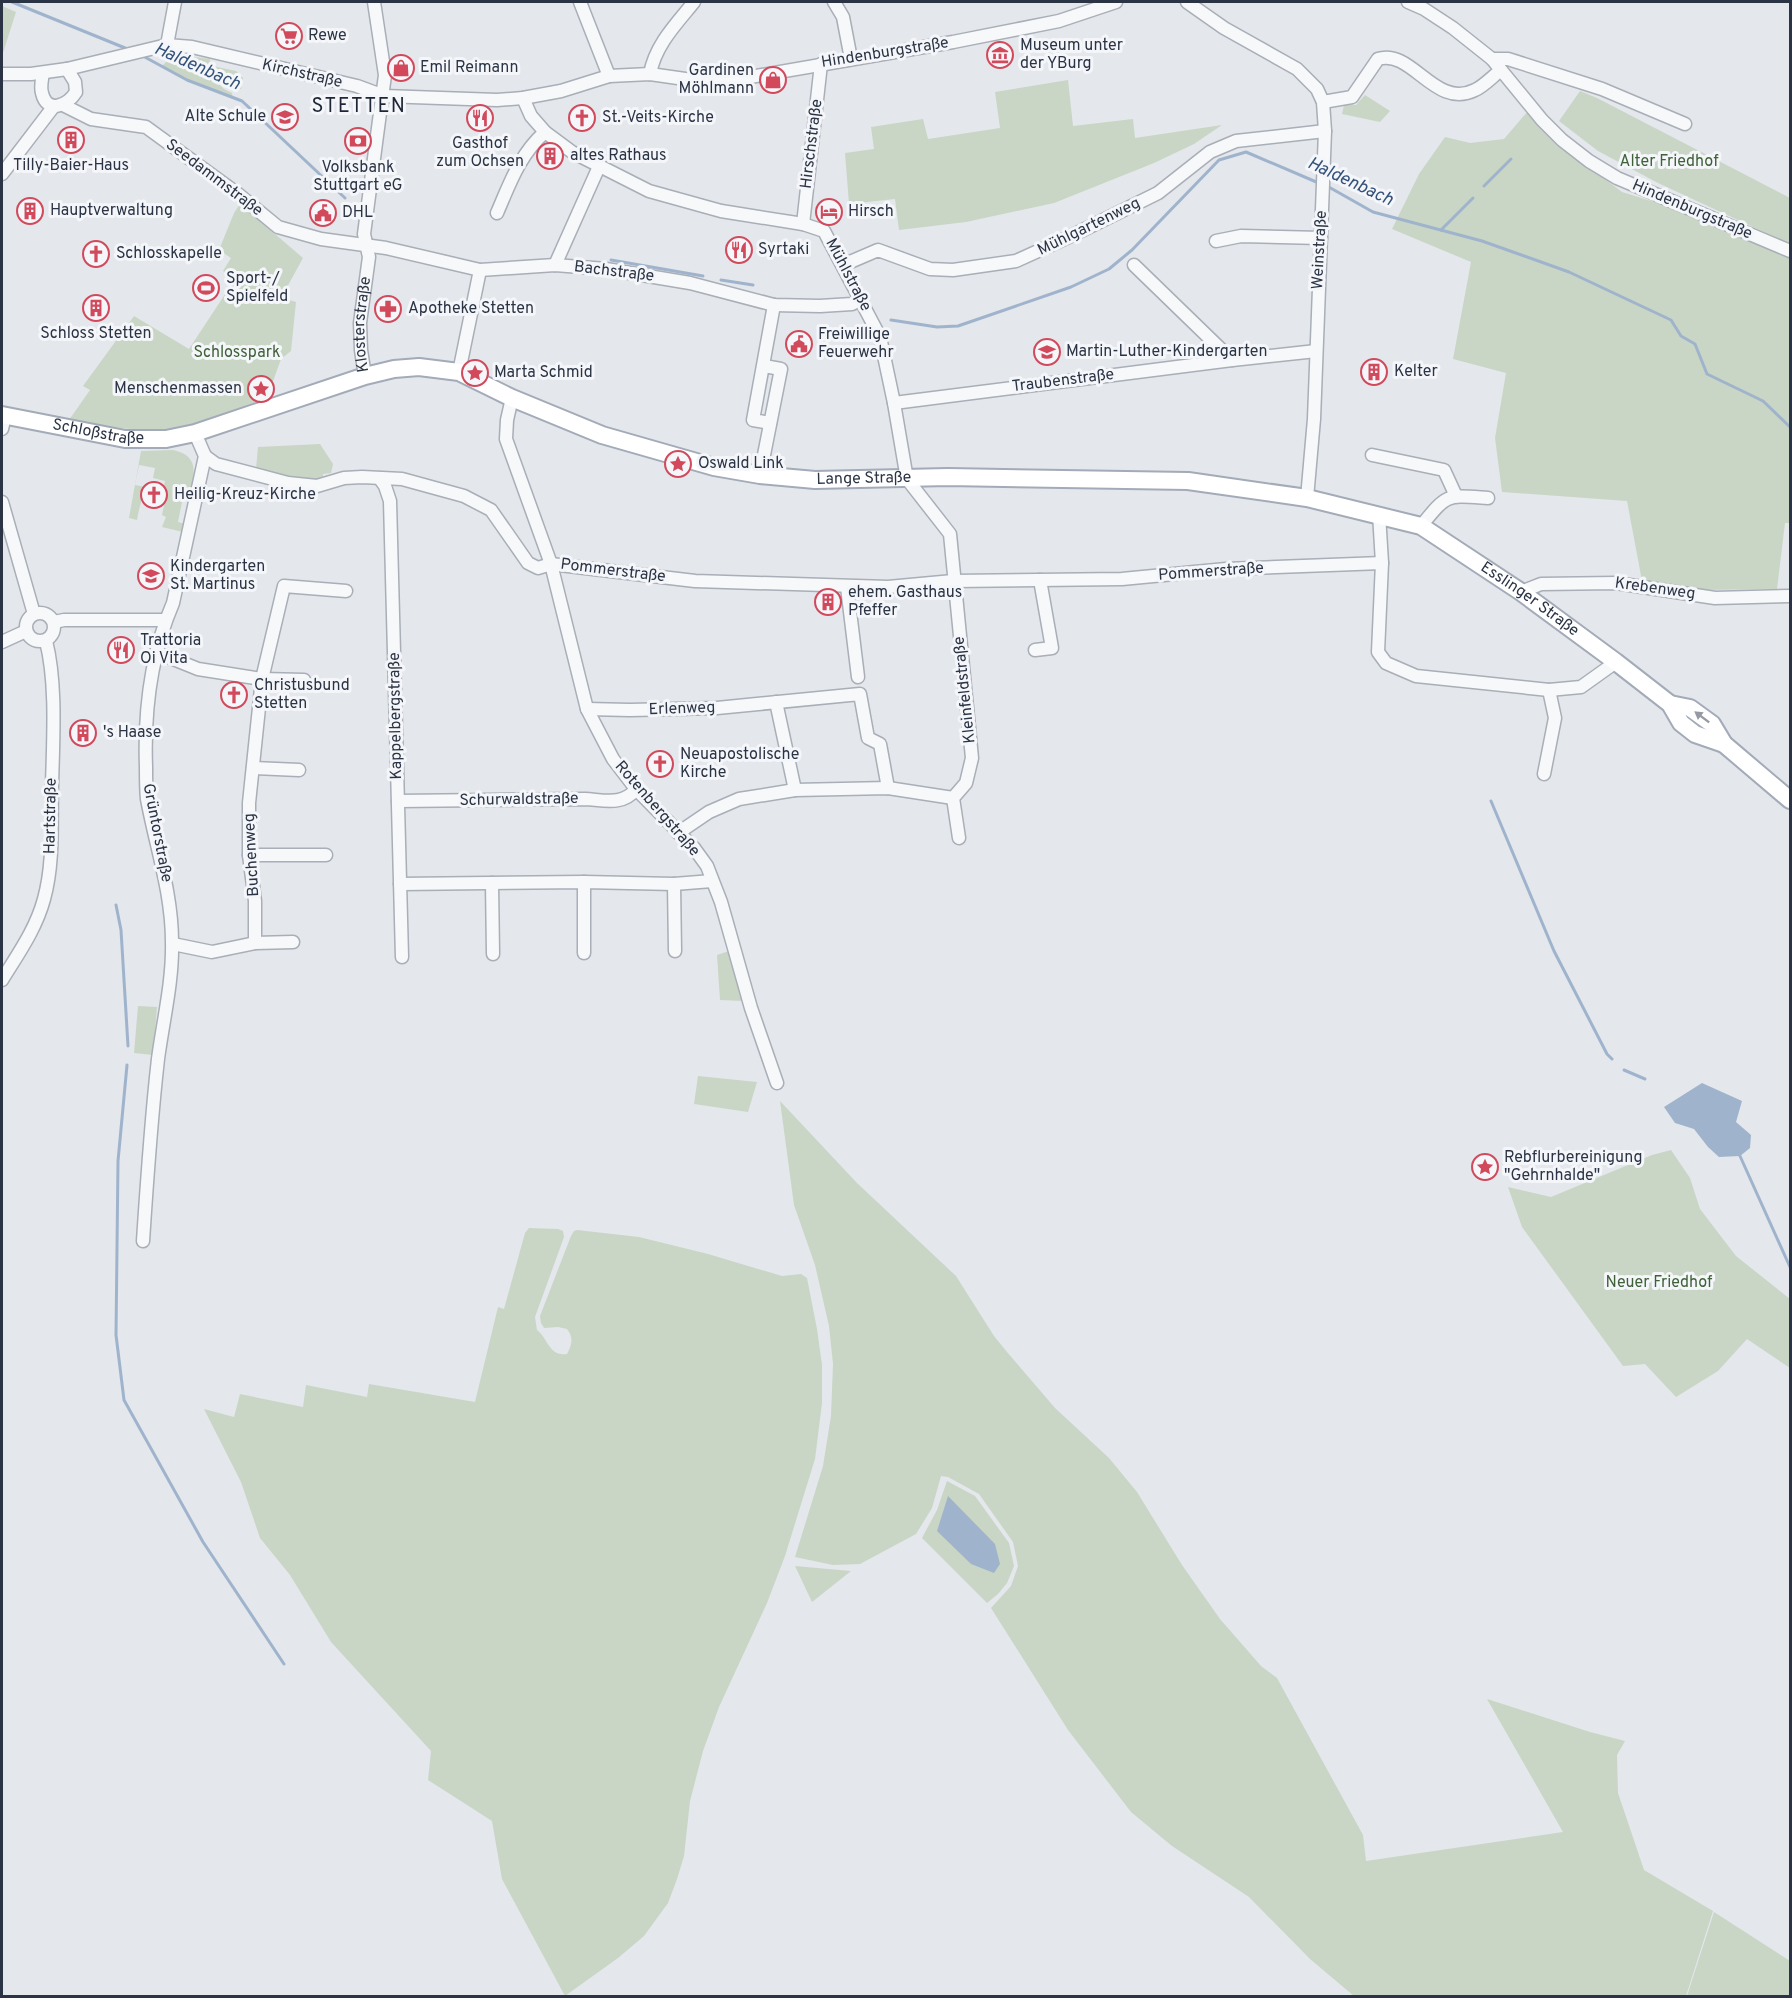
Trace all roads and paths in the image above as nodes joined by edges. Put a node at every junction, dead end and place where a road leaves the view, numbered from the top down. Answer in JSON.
{"nodes":[{"id":1,"x":175,"y":2,"type":"edge"},
{"id":2,"x":374,"y":2,"type":"edge"},
{"id":3,"x":580,"y":2,"type":"edge"},
{"id":4,"x":694,"y":2,"type":"edge"},
{"id":5,"x":834,"y":2,"type":"edge"},
{"id":6,"x":1116,"y":2,"type":"edge"},
{"id":7,"x":1187,"y":2,"type":"edge"},
{"id":8,"x":1408,"y":2,"type":"edge"},
{"id":9,"x":167,"y":45,"type":"junction"},
{"id":10,"x":851,"y":59,"type":"junction"},
{"id":11,"x":1492,"y":59,"type":"junction"},
{"id":12,"x":821,"y":64,"type":"junction"},
{"id":13,"x":67,"y":69,"type":"junction"},
{"id":14,"x":1501,"y":70,"type":"junction"},
{"id":15,"x":43,"y":73,"type":"junction"},
{"id":16,"x":2,"y":74,"type":"edge"},
{"id":17,"x":650,"y":74,"type":"junction"},
{"id":18,"x":609,"y":76,"type":"junction"},
{"id":19,"x":384,"y":96,"type":"junction"},
{"id":20,"x":523,"y":98,"type":"junction"},
{"id":21,"x":1323,"y":102,"type":"junction"},
{"id":22,"x":59,"y":106,"type":"junction"},
{"id":23,"x":1685,"y":124,"type":"dead end"},
{"id":24,"x":1325,"y":131,"type":"junction"},
{"id":25,"x":545,"y":132,"type":"junction"},
{"id":26,"x":598,"y":169,"type":"junction"},
{"id":27,"x":2,"y":174,"type":"edge"},
{"id":28,"x":497,"y":213,"type":"dead end"},
{"id":29,"x":803,"y":224,"type":"junction"},
{"id":30,"x":1321,"y":238,"type":"junction"},
{"id":31,"x":1216,"y":241,"type":"dead end"},
{"id":32,"x":366,"y":244,"type":"junction"},
{"id":33,"x":1791,"y":251,"type":"edge"},
{"id":34,"x":555,"y":265,"type":"junction"},
{"id":35,"x":843,"y":265,"type":"junction"},
{"id":36,"x":1134,"y":265,"type":"dead end"},
{"id":37,"x":480,"y":270,"type":"junction"},
{"id":38,"x":860,"y":300,"type":"junction"},
{"id":39,"x":774,"y":305,"type":"junction"},
{"id":40,"x":1316,"y":351,"type":"junction"},
{"id":41,"x":1232,"y":360,"type":"junction"},
{"id":42,"x":764,"y":366,"type":"junction"},
{"id":43,"x":459,"y":372,"type":"junction"},
{"id":44,"x":365,"y":376,"type":"junction"},
{"id":45,"x":512,"y":398,"type":"junction"},
{"id":46,"x":894,"y":403,"type":"junction"},
{"id":47,"x":3,"y":420,"type":"edge"},
{"id":48,"x":770,"y":423,"type":"junction"},
{"id":49,"x":195,"y":433,"type":"junction"},
{"id":50,"x":1372,"y":455,"type":"dead end"},
{"id":51,"x":205,"y":456,"type":"junction"},
{"id":52,"x":760,"y":475,"type":"junction"},
{"id":53,"x":380,"y":479,"type":"junction"},
{"id":54,"x":907,"y":479,"type":"junction"},
{"id":55,"x":1456,"y":496,"type":"junction"},
{"id":56,"x":1307,"y":498,"type":"junction"},
{"id":57,"x":1488,"y":498,"type":"dead end"},
{"id":58,"x":2,"y":502,"type":"edge"},
{"id":59,"x":1379,"y":514,"type":"junction"},
{"id":60,"x":1421,"y":526,"type":"junction"},
{"id":61,"x":1382,"y":563,"type":"junction"},
{"id":62,"x":551,"y":564,"type":"junction"},
{"id":63,"x":1040,"y":580,"type":"junction"},
{"id":64,"x":953,"y":581,"type":"junction"},
{"id":65,"x":847,"y":587,"type":"junction"},
{"id":66,"x":346,"y":591,"type":"dead end"},
{"id":67,"x":1521,"y":592,"type":"junction"},
{"id":68,"x":1791,"y":596,"type":"edge"},
{"id":69,"x":34,"y":614,"type":"junction"},
{"id":70,"x":166,"y":620,"type":"junction"},
{"id":71,"x":54,"y":622,"type":"junction"},
{"id":72,"x":26,"y":631,"type":"junction"},
{"id":73,"x":46,"y":640,"type":"junction"},
{"id":74,"x":2,"y":642,"type":"edge"},
{"id":75,"x":1035,"y":650,"type":"dead end"},
{"id":76,"x":156,"y":652,"type":"junction"},
{"id":77,"x":1617,"y":662,"type":"junction"},
{"id":78,"x":858,"y":677,"type":"dead end"},
{"id":79,"x":262,"y":679,"type":"junction"},
{"id":80,"x":304,"y":680,"type":"dead end"},
{"id":81,"x":1549,"y":690,"type":"junction"},
{"id":82,"x":776,"y":702,"type":"junction"},
{"id":83,"x":587,"y":709,"type":"junction"},
{"id":84,"x":253,"y":768,"type":"junction"},
{"id":85,"x":299,"y":770,"type":"dead end"},
{"id":86,"x":1544,"y":774,"type":"dead end"},
{"id":87,"x":888,"y":788,"type":"junction"},
{"id":88,"x":636,"y":789,"type":"junction"},
{"id":89,"x":795,"y":790,"type":"junction"},
{"id":90,"x":953,"y":798,"type":"junction"},
{"id":91,"x":1791,"y":800,"type":"edge"},
{"id":92,"x":398,"y":801,"type":"junction"},
{"id":93,"x":678,"y":833,"type":"junction"},
{"id":94,"x":959,"y":838,"type":"dead end"},
{"id":95,"x":249,"y":855,"type":"junction"},
{"id":96,"x":326,"y":855,"type":"dead end"},
{"id":97,"x":712,"y":881,"type":"junction"},
{"id":98,"x":584,"y":882,"type":"junction"},
{"id":99,"x":492,"y":883,"type":"junction"},
{"id":100,"x":400,"y":884,"type":"junction"},
{"id":101,"x":674,"y":884,"type":"junction"},
{"id":102,"x":293,"y":942,"type":"dead end"},
{"id":103,"x":255,"y":943,"type":"junction"},
{"id":104,"x":172,"y":944,"type":"junction"},
{"id":105,"x":675,"y":951,"type":"dead end"},
{"id":106,"x":584,"y":953,"type":"dead end"},
{"id":107,"x":493,"y":954,"type":"dead end"},
{"id":108,"x":402,"y":957,"type":"dead end"},
{"id":109,"x":2,"y":980,"type":"edge"},
{"id":110,"x":777,"y":1083,"type":"dead end"},
{"id":111,"x":143,"y":1240,"type":"dead end"}],
"edges":[{"from":1,"to":9,"type":"street"},
{"from":2,"to":19,"type":"street","name":"Klosterstraße"},
{"from":3,"to":18,"type":"street"},
{"from":4,"to":17,"type":"street"},
{"from":5,"to":10,"type":"street"},
{"from":6,"to":10,"type":"street","name":"Hindenburgstraße"},
{"from":7,"to":21,"type":"street"},
{"from":8,"to":11,"type":"street","name":"Hindenburgstraße"},
{"from":9,"to":13,"type":"street","name":"Kirchstraße"},
{"from":9,"to":19,"type":"street","name":"Kirchstraße"},
{"from":10,"to":12,"type":"street","name":"Hindenburgstraße"},
{"from":11,"to":14,"type":"street","name":"Hindenburgstraße"},
{"from":11,"to":23,"type":"street"},
{"from":12,"to":17,"type":"street","name":"Hindenburgstraße"},
{"from":12,"to":29,"type":"street","name":"Hirschstraße"},
{"from":13,"to":15,"type":"street"},
{"from":13,"to":22,"type":"street"},
{"from":14,"to":21,"type":"street"},
{"from":14,"to":33,"type":"street","name":"Hindenburgstraße"},
{"from":15,"to":16,"type":"street"},
{"from":15,"to":22,"type":"street"},
{"from":17,"to":18,"type":"street","name":"Kirchstraße"},
{"from":18,"to":20,"type":"street","name":"Kirchstraße"},
{"from":19,"to":20,"type":"street","name":"Kirchstraße"},
{"from":19,"to":32,"type":"street","name":"Klosterstraße"},
{"from":20,"to":25,"type":"street","name":"Mühlstraße"},
{"from":21,"to":24,"type":"street","name":"Weinstraße"},
{"from":22,"to":27,"type":"street"},
{"from":22,"to":32,"type":"street","name":"Seedammstraße"},
{"from":24,"to":30,"type":"street","name":"Weinstraße"},
{"from":24,"to":35,"type":"street","name":"Mühlgartenweg"},
{"from":25,"to":26,"type":"street","name":"Mühlstraße"},
{"from":25,"to":28,"type":"street"},
{"from":26,"to":29,"type":"street","name":"Mühlstraße"},
{"from":26,"to":34,"type":"street"},
{"from":29,"to":35,"type":"street","name":"Mühlstraße"},
{"from":30,"to":31,"type":"street"},
{"from":30,"to":40,"type":"street","name":"Weinstraße"},
{"from":32,"to":37,"type":"street","name":"Bachstraße"},
{"from":32,"to":44,"type":"street","name":"Klosterstraße"},
{"from":34,"to":37,"type":"street","name":"Bachstraße"},
{"from":34,"to":39,"type":"street","name":"Bachstraße"},
{"from":35,"to":38,"type":"street","name":"Mühlstraße"},
{"from":36,"to":41,"type":"street"},
{"from":37,"to":43,"type":"street"},
{"from":38,"to":39,"type":"street","name":"Bachstraße"},
{"from":38,"to":46,"type":"street","name":"Mühlstraße"},
{"from":39,"to":42,"type":"street"},
{"from":40,"to":41,"type":"street","name":"Traubenstraße"},
{"from":40,"to":56,"type":"street","name":"Weinstraße"},
{"from":41,"to":46,"type":"street","name":"Traubenstraße"},
{"from":42,"to":48,"type":"street"},
{"from":42,"to":48,"type":"street"},
{"from":43,"to":44,"type":"main road","name":"Lange Straße"},
{"from":43,"to":45,"type":"main road","name":"Lange Straße"},
{"from":44,"to":49,"type":"main road","name":"Klosterstraße"},
{"from":45,"to":52,"type":"main road","name":"Lange Straße"},
{"from":45,"to":62,"type":"street","name":"Rotenbergstraße"},
{"from":46,"to":54,"type":"street","name":"Mühlstraße"},
{"from":47,"to":49,"type":"main road","name":"Schloßstraße"},
{"from":48,"to":52,"type":"street"},
{"from":49,"to":51,"type":"street"},
{"from":50,"to":55,"type":"street"},
{"from":51,"to":53,"type":"street","name":"Pommerstraße"},
{"from":51,"to":70,"type":"street","name":"Grüntorstraße"},
{"from":52,"to":54,"type":"main road","name":"Lange Straße"},
{"from":53,"to":62,"type":"street","name":"Pommerstraße"},
{"from":53,"to":92,"type":"street","name":"Kappelbergstraße"},
{"from":54,"to":56,"type":"main road","name":"Lange Straße"},
{"from":54,"to":64,"type":"street","name":"Kleinfeldstraße"},
{"from":55,"to":57,"type":"street"},
{"from":55,"to":60,"type":"street"},
{"from":56,"to":59,"type":"main road","name":"Lange Straße"},
{"from":58,"to":69,"type":"street"},
{"from":59,"to":60,"type":"main road","name":"Esslinger Straße"},
{"from":59,"to":61,"type":"street"},
{"from":60,"to":67,"type":"main road","name":"Esslinger Straße"},
{"from":61,"to":63,"type":"street","name":"Pommerstraße"},
{"from":61,"to":81,"type":"street"},
{"from":62,"to":65,"type":"street","name":"Pommerstraße"},
{"from":62,"to":83,"type":"street","name":"Rotenbergstraße"},
{"from":63,"to":64,"type":"street","name":"Pommerstraße"},
{"from":63,"to":75,"type":"street"},
{"from":64,"to":65,"type":"street","name":"Pommerstraße"},
{"from":64,"to":90,"type":"street","name":"Kleinfeldstraße"},
{"from":65,"to":78,"type":"street"},
{"from":66,"to":79,"type":"street","name":"Buchenweg"},
{"from":67,"to":68,"type":"street","name":"Krebenweg"},
{"from":67,"to":77,"type":"main road","name":"Esslinger Straße"},
{"from":69,"to":71,"type":"street"},
{"from":69,"to":72,"type":"street"},
{"from":70,"to":71,"type":"street"},
{"from":70,"to":76,"type":"street","name":"Grüntorstraße"},
{"from":71,"to":73,"type":"street"},
{"from":72,"to":73,"type":"street"},
{"from":72,"to":74,"type":"street"},
{"from":73,"to":109,"type":"street","name":"Hartstraße"},
{"from":76,"to":79,"type":"street"},
{"from":76,"to":104,"type":"street","name":"Grüntorstraße"},
{"from":77,"to":81,"type":"street"},
{"from":77,"to":91,"type":"main road","name":"Esslinger Straße"},
{"from":79,"to":80,"type":"street"},
{"from":79,"to":84,"type":"street","name":"Buchenweg"},
{"from":81,"to":86,"type":"street"},
{"from":82,"to":83,"type":"street","name":"Erlenweg"},
{"from":82,"to":87,"type":"street","name":"Erlenweg"},
{"from":82,"to":89,"type":"street"},
{"from":83,"to":88,"type":"street","name":"Rotenbergstraße"},
{"from":84,"to":85,"type":"street"},
{"from":84,"to":95,"type":"street","name":"Buchenweg"},
{"from":87,"to":89,"type":"street"},
{"from":87,"to":90,"type":"street"},
{"from":88,"to":92,"type":"street","name":"Schurwaldstraße"},
{"from":88,"to":93,"type":"street","name":"Rotenbergstraße"},
{"from":89,"to":93,"type":"street"},
{"from":90,"to":94,"type":"street"},
{"from":92,"to":100,"type":"street","name":"Kappelbergstraße"},
{"from":93,"to":97,"type":"street","name":"Rotenbergstraße"},
{"from":95,"to":96,"type":"street"},
{"from":95,"to":103,"type":"street","name":"Buchenweg"},
{"from":97,"to":101,"type":"street"},
{"from":97,"to":110,"type":"street","name":"Rotenbergstraße"},
{"from":98,"to":99,"type":"street"},
{"from":98,"to":101,"type":"street"},
{"from":98,"to":106,"type":"street"},
{"from":99,"to":100,"type":"street"},
{"from":99,"to":107,"type":"street"},
{"from":100,"to":108,"type":"street","name":"Kappelbergstraße"},
{"from":101,"to":105,"type":"street"},
{"from":102,"to":103,"type":"street"},
{"from":103,"to":104,"type":"street"},
{"from":104,"to":111,"type":"street","name":"Grüntorstraße"}]}
